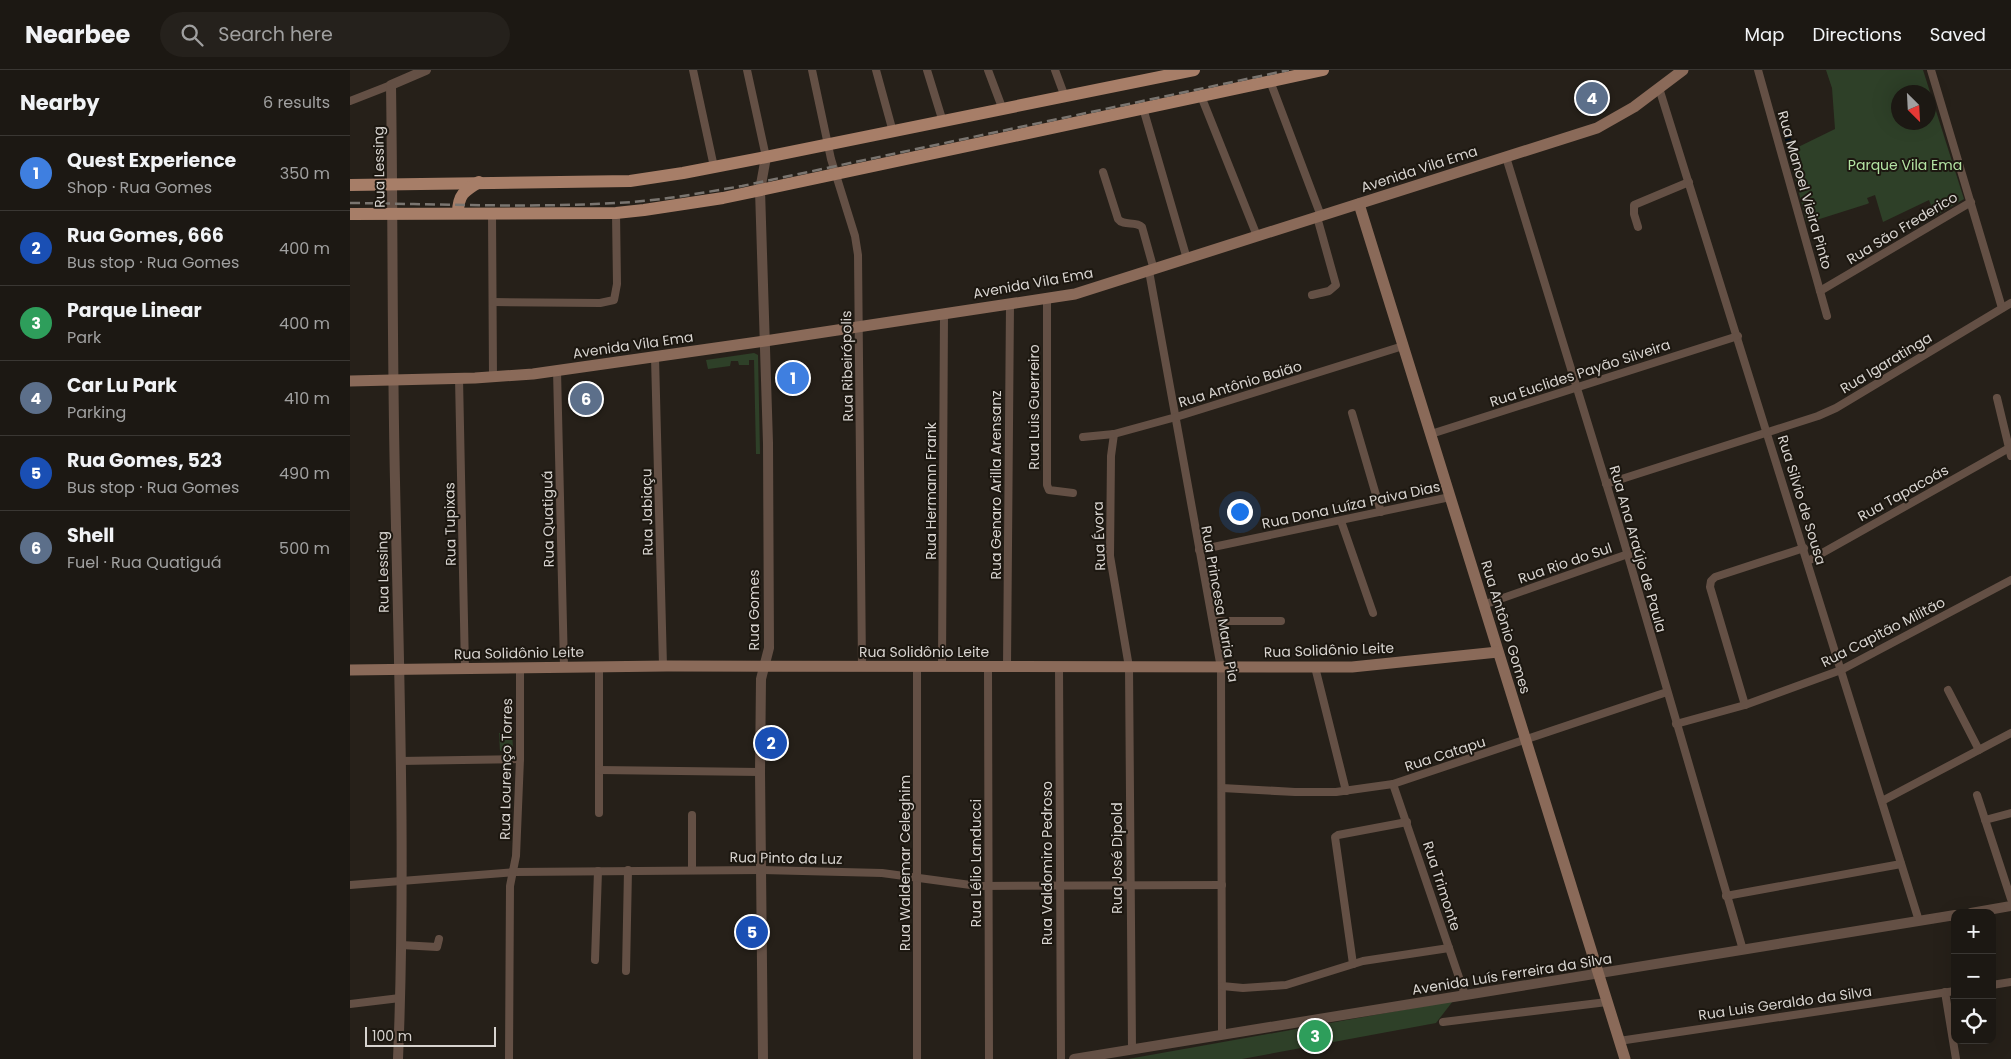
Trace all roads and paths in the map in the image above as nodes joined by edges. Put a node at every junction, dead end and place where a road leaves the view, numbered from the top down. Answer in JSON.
{"nodes":[{"id":1,"x":426,"y":70,"type":"edge"},
{"id":2,"x":692,"y":70,"type":"edge"},
{"id":3,"x":747,"y":70,"type":"edge"},
{"id":4,"x":812,"y":70,"type":"edge"},
{"id":5,"x":876,"y":70,"type":"edge"},
{"id":6,"x":927,"y":70,"type":"edge"},
{"id":7,"x":988,"y":70,"type":"edge"},
{"id":8,"x":1055,"y":70,"type":"edge"},
{"id":9,"x":1194,"y":70,"type":"edge"},
{"id":10,"x":1323,"y":70,"type":"edge"},
{"id":11,"x":1683,"y":70,"type":"edge"},
{"id":12,"x":1758,"y":70,"type":"edge"},
{"id":13,"x":1931,"y":70,"type":"edge"},
{"id":14,"x":1303,"y":72,"type":"edge"},
{"id":15,"x":1270,"y":82,"type":"junction"},
{"id":16,"x":391,"y":84,"type":"junction"},
{"id":17,"x":1660,"y":88,"type":"junction"},
{"id":18,"x":1201,"y":96,"type":"junction"},
{"id":19,"x":1065,"y":97,"type":"junction"},
{"id":20,"x":350,"y":101,"type":"edge"},
{"id":21,"x":1143,"y":108,"type":"junction"},
{"id":22,"x":1003,"y":110,"type":"junction"},
{"id":23,"x":943,"y":122,"type":"junction"},
{"id":24,"x":892,"y":132,"type":"junction"},
{"id":25,"x":827,"y":144,"type":"junction"},
{"id":26,"x":766,"y":157,"type":"junction"},
{"id":27,"x":1506,"y":157,"type":"junction"},
{"id":28,"x":714,"y":167,"type":"junction"},
{"id":29,"x":1103,"y":172,"type":"dead end"},
{"id":30,"x":835,"y":174,"type":"junction"},
{"id":31,"x":479,"y":182,"type":"junction"},
{"id":32,"x":1689,"y":182,"type":"junction"},
{"id":33,"x":350,"y":185,"type":"edge"},
{"id":34,"x":393,"y":185,"type":"junction"},
{"id":35,"x":760,"y":190,"type":"junction"},
{"id":36,"x":1971,"y":202,"type":"junction"},
{"id":37,"x":1360,"y":204,"type":"junction"},
{"id":38,"x":458,"y":213,"type":"junction"},
{"id":39,"x":492,"y":213,"type":"junction"},
{"id":40,"x":616,"y":213,"type":"junction"},
{"id":41,"x":350,"y":214,"type":"edge"},
{"id":42,"x":393,"y":214,"type":"junction"},
{"id":43,"x":1319,"y":217,"type":"junction"},
{"id":44,"x":1638,"y":226,"type":"dead end"},
{"id":45,"x":1257,"y":236,"type":"junction"},
{"id":46,"x":1187,"y":259,"type":"junction"},
{"id":47,"x":1152,"y":270,"type":"junction"},
{"id":48,"x":1820,"y":291,"type":"junction"},
{"id":49,"x":1312,"y":295,"type":"dead end"},
{"id":50,"x":1047,"y":298,"type":"junction"},
{"id":51,"x":493,"y":302,"type":"junction"},
{"id":52,"x":1010,"y":304,"type":"junction"},
{"id":53,"x":2008,"y":306,"type":"edge"},
{"id":54,"x":944,"y":314,"type":"junction"},
{"id":55,"x":1827,"y":316,"type":"dead end"},
{"id":56,"x":860,"y":327,"type":"junction"},
{"id":57,"x":1738,"y":336,"type":"junction"},
{"id":58,"x":764,"y":341,"type":"junction"},
{"id":59,"x":1403,"y":346,"type":"junction"},
{"id":60,"x":655,"y":357,"type":"junction"},
{"id":61,"x":557,"y":370,"type":"junction"},
{"id":62,"x":493,"y":377,"type":"junction"},
{"id":63,"x":459,"y":378,"type":"junction"},
{"id":64,"x":392,"y":380,"type":"junction"},
{"id":65,"x":350,"y":381,"type":"edge"},
{"id":66,"x":1576,"y":387,"type":"junction"},
{"id":67,"x":1997,"y":398,"type":"dead end"},
{"id":68,"x":1352,"y":413,"type":"dead end"},
{"id":69,"x":1176,"y":417,"type":"junction"},
{"id":70,"x":1768,"y":433,"type":"junction"},
{"id":71,"x":1114,"y":434,"type":"junction"},
{"id":72,"x":1431,"y":434,"type":"junction"},
{"id":73,"x":1083,"y":437,"type":"dead end"},
{"id":74,"x":2010,"y":450,"type":"edge"},
{"id":75,"x":1606,"y":484,"type":"junction"},
{"id":76,"x":1073,"y":493,"type":"dead end"},
{"id":77,"x":1450,"y":497,"type":"junction"},
{"id":78,"x":1381,"y":512,"type":"junction"},
{"id":79,"x":1341,"y":521,"type":"junction"},
{"id":80,"x":1804,"y":548,"type":"junction"},
{"id":81,"x":1199,"y":550,"type":"junction"},
{"id":82,"x":1628,"y":554,"type":"junction"},
{"id":83,"x":1808,"y":561,"type":"junction"},
{"id":84,"x":2011,"y":580,"type":"edge"},
{"id":85,"x":1483,"y":604,"type":"junction"},
{"id":86,"x":1373,"y":613,"type":"dead end"},
{"id":87,"x":1213,"y":621,"type":"junction"},
{"id":88,"x":1282,"y":621,"type":"dead end"},
{"id":89,"x":1498,"y":652,"type":"junction"},
{"id":90,"x":663,"y":666,"type":"junction"},
{"id":91,"x":764,"y":666,"type":"junction"},
{"id":92,"x":520,"y":667,"type":"junction"},
{"id":93,"x":564,"y":667,"type":"junction"},
{"id":94,"x":599,"y":667,"type":"junction"},
{"id":95,"x":862,"y":667,"type":"junction"},
{"id":96,"x":917,"y":667,"type":"junction"},
{"id":97,"x":942,"y":667,"type":"junction"},
{"id":98,"x":988,"y":667,"type":"junction"},
{"id":99,"x":1007,"y":667,"type":"junction"},
{"id":100,"x":1059,"y":667,"type":"junction"},
{"id":101,"x":1129,"y":667,"type":"junction"},
{"id":102,"x":1315,"y":667,"type":"junction"},
{"id":103,"x":1221,"y":668,"type":"junction"},
{"id":104,"x":465,"y":669,"type":"junction"},
{"id":105,"x":350,"y":670,"type":"edge"},
{"id":106,"x":399,"y":670,"type":"junction"},
{"id":107,"x":1842,"y":670,"type":"junction"},
{"id":108,"x":1948,"y":690,"type":"dead end"},
{"id":109,"x":1667,"y":692,"type":"junction"},
{"id":110,"x":1744,"y":705,"type":"junction"},
{"id":111,"x":1676,"y":724,"type":"junction"},
{"id":112,"x":2011,"y":733,"type":"edge"},
{"id":113,"x":1525,"y":741,"type":"junction"},
{"id":114,"x":1979,"y":750,"type":"junction"},
{"id":115,"x":520,"y":759,"type":"junction"},
{"id":116,"x":400,"y":761,"type":"junction"},
{"id":117,"x":599,"y":770,"type":"junction"},
{"id":118,"x":760,"y":772,"type":"junction"},
{"id":119,"x":1393,"y":784,"type":"junction"},
{"id":120,"x":1222,"y":788,"type":"junction"},
{"id":121,"x":1346,"y":791,"type":"junction"},
{"id":122,"x":1976,"y":795,"type":"dead end"},
{"id":123,"x":1882,"y":801,"type":"junction"},
{"id":124,"x":599,"y":813,"type":"dead end"},
{"id":125,"x":2011,"y":813,"type":"edge"},
{"id":126,"x":692,"y":815,"type":"dead end"},
{"id":127,"x":1985,"y":820,"type":"junction"},
{"id":128,"x":1407,"y":822,"type":"junction"},
{"id":129,"x":1901,"y":864,"type":"junction"},
{"id":130,"x":628,"y":870,"type":"junction"},
{"id":131,"x":692,"y":870,"type":"junction"},
{"id":132,"x":761,"y":870,"type":"junction"},
{"id":133,"x":598,"y":871,"type":"junction"},
{"id":134,"x":515,"y":872,"type":"junction"},
{"id":135,"x":2007,"y":875,"type":"edge"},
{"id":136,"x":917,"y":878,"type":"junction"},
{"id":137,"x":400,"y":880,"type":"junction"},
{"id":138,"x":350,"y":885,"type":"edge"},
{"id":139,"x":1222,"y":885,"type":"junction"},
{"id":140,"x":988,"y":886,"type":"junction"},
{"id":141,"x":1060,"y":886,"type":"junction"},
{"id":142,"x":1130,"y":886,"type":"junction"},
{"id":143,"x":1726,"y":896,"type":"junction"},
{"id":144,"x":2011,"y":899,"type":"edge"},
{"id":145,"x":2011,"y":906,"type":"edge"},
{"id":146,"x":1994,"y":909,"type":"edge"},
{"id":147,"x":1951,"y":916,"type":"edge"},
{"id":148,"x":1918,"y":921,"type":"junction"},
{"id":149,"x":439,"y":939,"type":"dead end"},
{"id":150,"x":401,"y":945,"type":"junction"},
{"id":151,"x":1449,"y":948,"type":"junction"},
{"id":152,"x":1742,"y":950,"type":"junction"},
{"id":153,"x":595,"y":960,"type":"dead end"},
{"id":154,"x":1353,"y":964,"type":"junction"},
{"id":155,"x":626,"y":970,"type":"dead end"},
{"id":156,"x":1598,"y":974,"type":"junction"},
{"id":157,"x":2011,"y":982,"type":"edge"},
{"id":158,"x":1996,"y":984,"type":"edge"},
{"id":159,"x":1222,"y":986,"type":"junction"},
{"id":160,"x":1951,"y":991,"type":"edge"},
{"id":161,"x":1945,"y":992,"type":"junction"},
{"id":162,"x":1464,"y":995,"type":"junction"},
{"id":163,"x":400,"y":998,"type":"junction"},
{"id":164,"x":1607,"y":1002,"type":"junction"},
{"id":165,"x":350,"y":1004,"type":"edge"},
{"id":166,"x":1443,"y":1022,"type":"dead end"},
{"id":167,"x":1222,"y":1035,"type":"junction"},
{"id":168,"x":1620,"y":1041,"type":"junction"},
{"id":169,"x":1132,"y":1050,"type":"junction"},
{"id":170,"x":398,"y":1059,"type":"edge"},
{"id":171,"x":509,"y":1059,"type":"edge"},
{"id":172,"x":763,"y":1059,"type":"edge"},
{"id":173,"x":918,"y":1059,"type":"edge"},
{"id":174,"x":989,"y":1059,"type":"edge"},
{"id":175,"x":1061,"y":1059,"type":"edge"},
{"id":176,"x":1074,"y":1059,"type":"edge"},
{"id":177,"x":1625,"y":1059,"type":"edge"},
{"id":178,"x":1956,"y":1059,"type":"edge"}],
"edges":[{"from":1,"to":16,"type":"street"},
{"from":2,"to":28,"type":"street"},
{"from":3,"to":26,"type":"street"},
{"from":4,"to":25,"type":"street","name":"Rua Ribeirópolis"},
{"from":5,"to":24,"type":"street"},
{"from":6,"to":23,"type":"street"},
{"from":7,"to":22,"type":"street"},
{"from":8,"to":19,"type":"street"},
{"from":9,"to":19,"type":"main road"},
{"from":10,"to":14,"type":"main road"},
{"from":11,"to":17,"type":"main road","name":"Avenida Vila Ema"},
{"from":12,"to":48,"type":"street","name":"Rua Manoel Vieira Pinto"},
{"from":13,"to":36,"type":"street"},
{"from":14,"to":15,"type":"main road"},
{"from":15,"to":18,"type":"main road"},
{"from":15,"to":43,"type":"street"},
{"from":16,"to":20,"type":"street"},
{"from":16,"to":34,"type":"street","name":"Rua Lessing"},
{"from":17,"to":27,"type":"main road","name":"Avenida Vila Ema"},
{"from":17,"to":32,"type":"street","name":"Rua Silvio de Sousa"},
{"from":18,"to":21,"type":"main road"},
{"from":18,"to":45,"type":"street"},
{"from":19,"to":22,"type":"main road"},
{"from":21,"to":30,"type":"main road"},
{"from":21,"to":46,"type":"street"},
{"from":22,"to":23,"type":"main road"},
{"from":23,"to":24,"type":"main road"},
{"from":24,"to":25,"type":"main road"},
{"from":25,"to":26,"type":"main road"},
{"from":25,"to":30,"type":"street","name":"Rua Ribeirópolis"},
{"from":26,"to":28,"type":"main road"},
{"from":26,"to":35,"type":"street","name":"Rua Gomes"},
{"from":27,"to":37,"type":"main road","name":"Avenida Vila Ema"},
{"from":27,"to":66,"type":"street","name":"Rua Ana Araújo de Paula"},
{"from":28,"to":31,"type":"main road"},
{"from":29,"to":47,"type":"street","name":"Rua Princesa Maria Pia"},
{"from":30,"to":35,"type":"main road"},
{"from":30,"to":56,"type":"street","name":"Rua Ribeirópolis"},
{"from":31,"to":34,"type":"main road"},
{"from":31,"to":38,"type":"main road"},
{"from":32,"to":44,"type":"street"},
{"from":32,"to":57,"type":"street","name":"Rua Silvio de Sousa"},
{"from":33,"to":34,"type":"main road"},
{"from":34,"to":42,"type":"street","name":"Rua Lessing"},
{"from":35,"to":40,"type":"main road"},
{"from":35,"to":58,"type":"street","name":"Rua Gomes"},
{"from":36,"to":48,"type":"street","name":"Rua São Frederico"},
{"from":36,"to":53,"type":"street"},
{"from":37,"to":43,"type":"main road","name":"Avenida Vila Ema"},
{"from":37,"to":59,"type":"main road","name":"Rua Antônio Gomes"},
{"from":38,"to":39,"type":"main road"},
{"from":38,"to":42,"type":"main road"},
{"from":39,"to":40,"type":"main road"},
{"from":39,"to":51,"type":"street"},
{"from":40,"to":51,"type":"street"},
{"from":41,"to":42,"type":"main road"},
{"from":42,"to":64,"type":"street","name":"Rua Lessing"},
{"from":43,"to":45,"type":"main road","name":"Avenida Vila Ema"},
{"from":43,"to":49,"type":"street"},
{"from":45,"to":46,"type":"main road","name":"Avenida Vila Ema"},
{"from":46,"to":47,"type":"main road","name":"Avenida Vila Ema"},
{"from":47,"to":50,"type":"main road","name":"Avenida Vila Ema"},
{"from":47,"to":69,"type":"street","name":"Rua Princesa Maria Pia"},
{"from":48,"to":55,"type":"street","name":"Rua Manoel Vieira Pinto"},
{"from":50,"to":52,"type":"main road","name":"Avenida Vila Ema"},
{"from":50,"to":76,"type":"street","name":"Rua Luis Guerreiro"},
{"from":51,"to":62,"type":"street"},
{"from":52,"to":54,"type":"main road","name":"Avenida Vila Ema"},
{"from":52,"to":99,"type":"street","name":"Rua Genaro Arilla Arensanz"},
{"from":53,"to":70,"type":"street","name":"Rua Igaratinga"},
{"from":54,"to":56,"type":"main road","name":"Avenida Vila Ema"},
{"from":54,"to":97,"type":"street","name":"Rua Hermann Frank"},
{"from":56,"to":58,"type":"main road","name":"Avenida Vila Ema"},
{"from":56,"to":95,"type":"street","name":"Rua Ribeirópolis"},
{"from":57,"to":66,"type":"street","name":"Rua Euclides Payão Silveira"},
{"from":57,"to":70,"type":"street","name":"Rua Silvio de Sousa"},
{"from":58,"to":60,"type":"main road","name":"Avenida Vila Ema"},
{"from":58,"to":91,"type":"street","name":"Rua Gomes"},
{"from":59,"to":69,"type":"street","name":"Rua Antônio Baião"},
{"from":59,"to":72,"type":"main road","name":"Rua Antônio Gomes"},
{"from":60,"to":61,"type":"main road","name":"Avenida Vila Ema"},
{"from":60,"to":90,"type":"street","name":"Rua Jabiaçu"},
{"from":61,"to":62,"type":"main road","name":"Avenida Vila Ema"},
{"from":61,"to":93,"type":"street","name":"Rua Quatiguá"},
{"from":62,"to":63,"type":"main road","name":"Avenida Vila Ema"},
{"from":63,"to":64,"type":"main road","name":"Avenida Vila Ema"},
{"from":63,"to":104,"type":"street","name":"Rua Tupixas"},
{"from":64,"to":65,"type":"main road","name":"Avenida Vila Ema"},
{"from":64,"to":106,"type":"street","name":"Rua Lessing"},
{"from":66,"to":72,"type":"street","name":"Rua Euclides Payão Silveira"},
{"from":66,"to":75,"type":"street","name":"Rua Ana Araújo de Paula"},
{"from":67,"to":74,"type":"street"},
{"from":68,"to":78,"type":"street"},
{"from":69,"to":71,"type":"street","name":"Rua Antônio Baião"},
{"from":69,"to":81,"type":"street","name":"Rua Princesa Maria Pia"},
{"from":70,"to":75,"type":"street","name":"Rua Igaratinga"},
{"from":70,"to":80,"type":"street","name":"Rua Silvio de Sousa"},
{"from":71,"to":73,"type":"street","name":"Rua Antônio Baião"},
{"from":71,"to":101,"type":"street","name":"Rua Évora"},
{"from":72,"to":77,"type":"main road","name":"Rua Antônio Gomes"},
{"from":74,"to":83,"type":"street","name":"Rua Tapacoás"},
{"from":75,"to":82,"type":"street","name":"Rua Ana Araújo de Paula"},
{"from":77,"to":78,"type":"street","name":"Rua Dona Luíza Paiva Dias"},
{"from":77,"to":85,"type":"main road","name":"Rua Antônio Gomes"},
{"from":78,"to":79,"type":"street","name":"Rua Dona Luíza Paiva Dias"},
{"from":79,"to":81,"type":"street","name":"Rua Dona Luíza Paiva Dias"},
{"from":79,"to":86,"type":"street"},
{"from":80,"to":83,"type":"street","name":"Rua Silvio de Sousa"},
{"from":80,"to":110,"type":"street"},
{"from":81,"to":87,"type":"street","name":"Rua Princesa Maria Pia"},
{"from":82,"to":85,"type":"street","name":"Rua Rio do Sul"},
{"from":82,"to":109,"type":"street","name":"Rua Ana Araújo de Paula"},
{"from":83,"to":107,"type":"street","name":"Rua Silvio de Sousa"},
{"from":84,"to":107,"type":"street","name":"Rua Capitão Militão"},
{"from":85,"to":89,"type":"main road","name":"Rua Antônio Gomes"},
{"from":87,"to":88,"type":"street"},
{"from":87,"to":103,"type":"street","name":"Rua Princesa Maria Pia"},
{"from":89,"to":102,"type":"main road","name":"Rua Solidônio Leite"},
{"from":89,"to":113,"type":"main road","name":"Rua Antônio Gomes"},
{"from":90,"to":91,"type":"main road","name":"Rua Solidônio Leite"},
{"from":90,"to":94,"type":"main road","name":"Rua Solidônio Leite"},
{"from":91,"to":95,"type":"main road","name":"Rua Solidônio Leite"},
{"from":91,"to":118,"type":"street","name":"Rua Gomes"},
{"from":92,"to":93,"type":"main road","name":"Rua Solidônio Leite"},
{"from":92,"to":104,"type":"main road","name":"Rua Solidônio Leite"},
{"from":92,"to":115,"type":"street","name":"Rua Lourenço Torres"},
{"from":93,"to":94,"type":"main road","name":"Rua Solidônio Leite"},
{"from":94,"to":117,"type":"street"},
{"from":95,"to":96,"type":"main road","name":"Rua Solidônio Leite"},
{"from":96,"to":97,"type":"main road","name":"Rua Solidônio Leite"},
{"from":96,"to":136,"type":"street","name":"Rua Waldemar Celeghim"},
{"from":97,"to":98,"type":"main road","name":"Rua Solidônio Leite"},
{"from":98,"to":99,"type":"main road","name":"Rua Solidônio Leite"},
{"from":98,"to":140,"type":"street","name":"Rua Lélio Landucci"},
{"from":99,"to":100,"type":"main road","name":"Rua Solidônio Leite"},
{"from":100,"to":101,"type":"main road","name":"Rua Solidônio Leite"},
{"from":100,"to":141,"type":"street","name":"Rua Valdomiro Pedroso"},
{"from":101,"to":103,"type":"main road","name":"Rua Solidônio Leite"},
{"from":101,"to":142,"type":"street","name":"Rua José Dipold"},
{"from":102,"to":103,"type":"main road","name":"Rua Solidônio Leite"},
{"from":102,"to":121,"type":"street"},
{"from":103,"to":120,"type":"street","name":"Rua Princesa Maria Pia"},
{"from":104,"to":106,"type":"main road","name":"Rua Solidônio Leite"},
{"from":105,"to":106,"type":"main road","name":"Rua Solidônio Leite"},
{"from":106,"to":116,"type":"street","name":"Rua Lessing"},
{"from":107,"to":110,"type":"street","name":"Rua Capitão Militão"},
{"from":107,"to":123,"type":"street","name":"Rua Silvio de Sousa"},
{"from":108,"to":114,"type":"street"},
{"from":109,"to":111,"type":"street","name":"Rua Ana Araújo de Paula"},
{"from":109,"to":113,"type":"street","name":"Rua Catapu"},
{"from":110,"to":111,"type":"street","name":"Rua Capitão Militão"},
{"from":111,"to":143,"type":"street","name":"Rua Ana Araújo de Paula"},
{"from":112,"to":114,"type":"street"},
{"from":113,"to":119,"type":"street","name":"Rua Catapu"},
{"from":113,"to":156,"type":"main road","name":"Rua Antônio Gomes"},
{"from":114,"to":123,"type":"street"},
{"from":115,"to":116,"type":"street"},
{"from":115,"to":134,"type":"street","name":"Rua Lourenço Torres"},
{"from":116,"to":137,"type":"street","name":"Rua Lessing"},
{"from":117,"to":118,"type":"street"},
{"from":117,"to":124,"type":"street"},
{"from":118,"to":132,"type":"street","name":"Rua Gomes"},
{"from":119,"to":121,"type":"street","name":"Rua Catapu"},
{"from":119,"to":128,"type":"street","name":"Rua Trimonte"},
{"from":120,"to":121,"type":"street","name":"Rua Catapu"},
{"from":120,"to":139,"type":"street","name":"Rua Princesa Maria Pia"},
{"from":122,"to":127,"type":"street"},
{"from":123,"to":129,"type":"street","name":"Rua Silvio de Sousa"},
{"from":125,"to":127,"type":"street"},
{"from":126,"to":131,"type":"street"},
{"from":127,"to":135,"type":"street"},
{"from":128,"to":151,"type":"street","name":"Rua Trimonte"},
{"from":128,"to":154,"type":"street"},
{"from":129,"to":143,"type":"street"},
{"from":129,"to":148,"type":"street","name":"Rua Silvio de Sousa"},
{"from":130,"to":131,"type":"street","name":"Rua Pinto da Luz"},
{"from":130,"to":133,"type":"street","name":"Rua Pinto da Luz"},
{"from":130,"to":155,"type":"street"},
{"from":131,"to":132,"type":"street","name":"Rua Pinto da Luz"},
{"from":132,"to":136,"type":"street","name":"Rua Pinto da Luz"},
{"from":132,"to":172,"type":"street","name":"Rua Gomes"},
{"from":133,"to":134,"type":"street","name":"Rua Pinto da Luz"},
{"from":133,"to":153,"type":"street"},
{"from":134,"to":137,"type":"street","name":"Rua Pinto da Luz"},
{"from":134,"to":171,"type":"street","name":"Rua Lourenço Torres"},
{"from":135,"to":144,"type":"street"},
{"from":136,"to":140,"type":"street","name":"Rua Pinto da Luz"},
{"from":136,"to":173,"type":"street","name":"Rua Waldemar Celeghim"},
{"from":137,"to":138,"type":"street","name":"Rua Pinto da Luz"},
{"from":137,"to":150,"type":"street","name":"Rua Lessing"},
{"from":139,"to":142,"type":"street","name":"Rua Pinto da Luz"},
{"from":139,"to":159,"type":"street","name":"Rua Princesa Maria Pia"},
{"from":140,"to":141,"type":"street","name":"Rua Pinto da Luz"},
{"from":140,"to":174,"type":"street","name":"Rua Lélio Landucci"},
{"from":141,"to":142,"type":"street","name":"Rua Pinto da Luz"},
{"from":141,"to":175,"type":"street","name":"Rua Valdomiro Pedroso"},
{"from":142,"to":169,"type":"street","name":"Rua José Dipold"},
{"from":143,"to":152,"type":"street","name":"Rua Ana Araújo de Paula"},
{"from":145,"to":146,"type":"street"},
{"from":147,"to":148,"type":"street","name":"Avenida Luís Ferreira da Silva"},
{"from":148,"to":152,"type":"street","name":"Avenida Luís Ferreira da Silva"},
{"from":149,"to":150,"type":"street"},
{"from":150,"to":163,"type":"street","name":"Rua Lessing"},
{"from":151,"to":154,"type":"street"},
{"from":151,"to":162,"type":"street","name":"Rua Trimonte"},
{"from":152,"to":156,"type":"street","name":"Avenida Luís Ferreira da Silva"},
{"from":154,"to":159,"type":"street"},
{"from":156,"to":162,"type":"street","name":"Avenida Luís Ferreira da Silva"},
{"from":156,"to":164,"type":"main road","name":"Rua Antônio Gomes"},
{"from":157,"to":158,"type":"street"},
{"from":159,"to":167,"type":"street","name":"Rua Princesa Maria Pia"},
{"from":160,"to":161,"type":"street","name":"Rua Luis Geraldo da Silva"},
{"from":161,"to":168,"type":"street","name":"Rua Luis Geraldo da Silva"},
{"from":161,"to":178,"type":"street"},
{"from":162,"to":167,"type":"street","name":"Avenida Luís Ferreira da Silva"},
{"from":163,"to":165,"type":"street"},
{"from":163,"to":170,"type":"street","name":"Rua Lessing"},
{"from":164,"to":166,"type":"street"},
{"from":164,"to":168,"type":"main road","name":"Rua Antônio Gomes"},
{"from":167,"to":169,"type":"street","name":"Avenida Luís Ferreira da Silva"},
{"from":168,"to":177,"type":"main road","name":"Rua Antônio Gomes"},
{"from":169,"to":176,"type":"street","name":"Avenida Luís Ferreira da Silva"}]}
